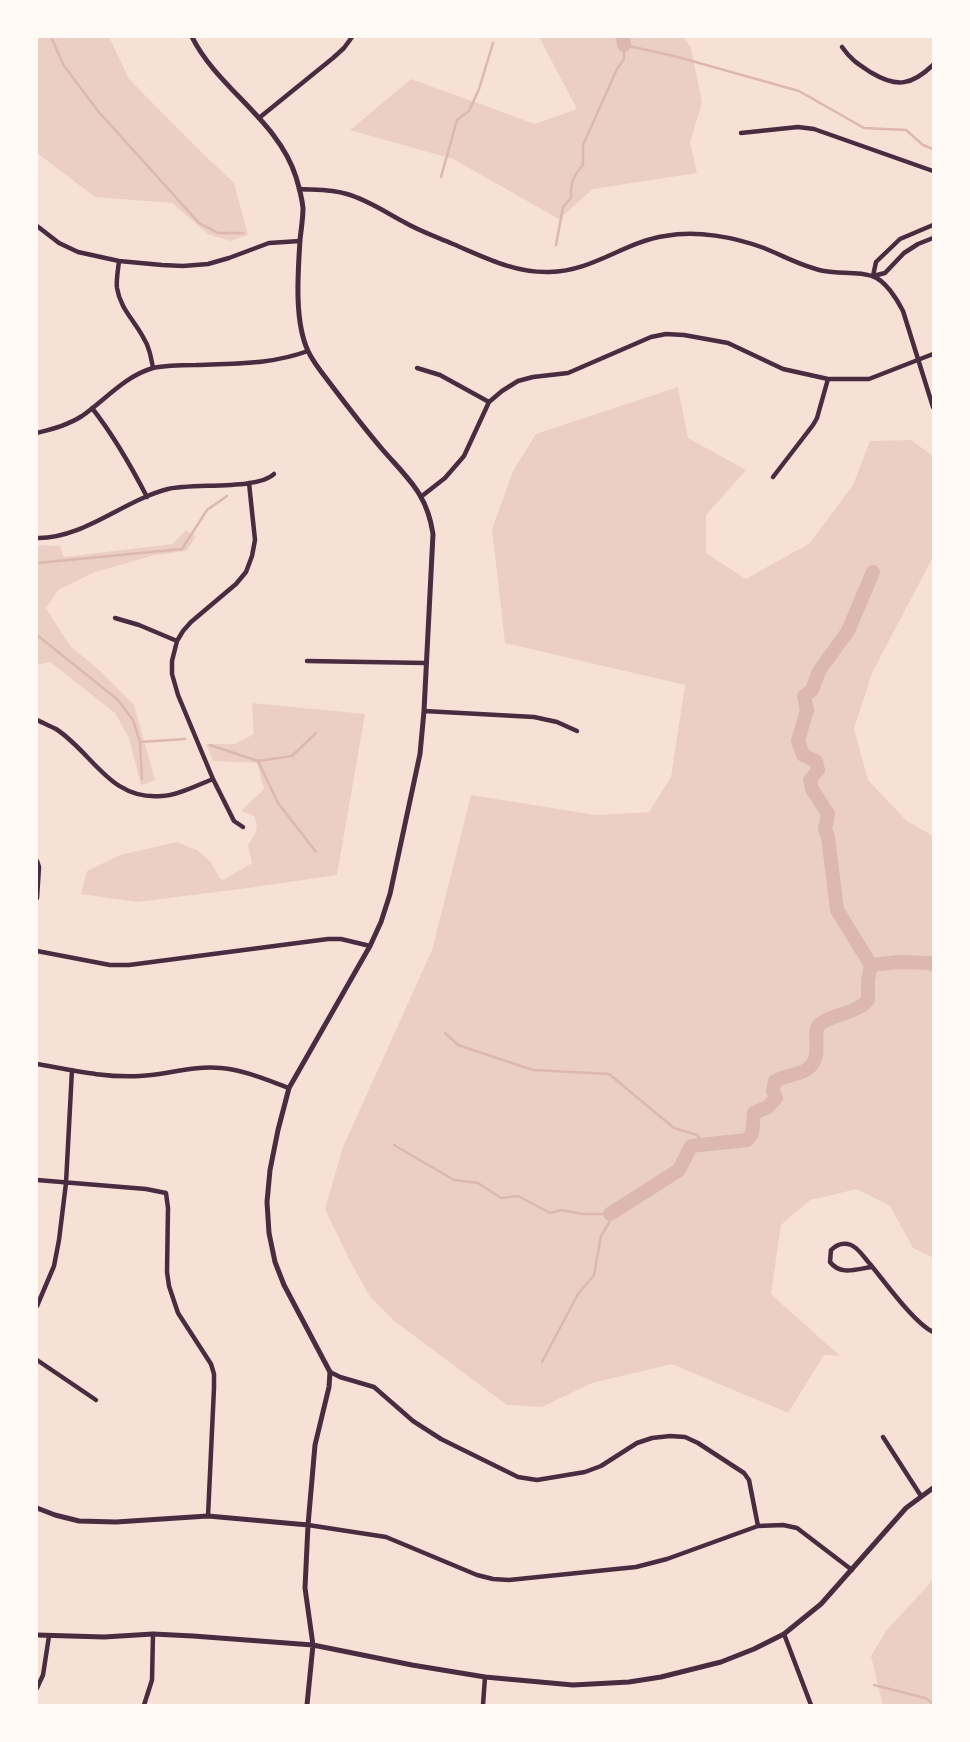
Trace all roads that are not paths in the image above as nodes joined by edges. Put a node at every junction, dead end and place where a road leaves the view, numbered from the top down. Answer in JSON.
{"nodes":[{"id":1,"x":192,"y":37,"type":"edge"},
{"id":2,"x":352,"y":37,"type":"edge"},
{"id":3,"x":842,"y":47,"type":"dead end"},
{"id":4,"x":933,"y":65,"type":"edge"},
{"id":5,"x":259,"y":118,"type":"junction"},
{"id":6,"x":741,"y":133,"type":"dead end"},
{"id":7,"x":933,"y":171,"type":"edge"},
{"id":8,"x":299,"y":189,"type":"junction"},
{"id":9,"x":933,"y":225,"type":"edge"},
{"id":10,"x":37,"y":226,"type":"edge"},
{"id":11,"x":933,"y":238,"type":"edge"},
{"id":12,"x":300,"y":241,"type":"junction"},
{"id":13,"x":119,"y":261,"type":"junction"},
{"id":14,"x":873,"y":276,"type":"junction"},
{"id":15,"x":308,"y":351,"type":"junction"},
{"id":16,"x":933,"y":354,"type":"edge"},
{"id":17,"x":918,"y":359,"type":"junction"},
{"id":18,"x":153,"y":368,"type":"junction"},
{"id":19,"x":417,"y":369,"type":"dead end"},
{"id":20,"x":828,"y":379,"type":"junction"},
{"id":21,"x":489,"y":402,"type":"junction"},
{"id":22,"x":933,"y":407,"type":"edge"},
{"id":23,"x":92,"y":408,"type":"junction"},
{"id":24,"x":37,"y":433,"type":"edge"},
{"id":25,"x":274,"y":474,"type":"dead end"},
{"id":26,"x":772,"y":477,"type":"dead end"},
{"id":27,"x":249,"y":483,"type":"junction"},
{"id":28,"x":422,"y":496,"type":"junction"},
{"id":29,"x":147,"y":497,"type":"junction"},
{"id":30,"x":37,"y":538,"type":"edge"},
{"id":31,"x":115,"y":618,"type":"dead end"},
{"id":32,"x":177,"y":641,"type":"junction"},
{"id":33,"x":307,"y":661,"type":"dead end"},
{"id":34,"x":426,"y":663,"type":"junction"},
{"id":35,"x":424,"y":711,"type":"junction"},
{"id":36,"x":37,"y":720,"type":"edge"},
{"id":37,"x":577,"y":730,"type":"dead end"},
{"id":38,"x":213,"y":779,"type":"junction"},
{"id":39,"x":243,"y":827,"type":"dead end"},
{"id":40,"x":37,"y":861,"type":"edge"},
{"id":41,"x":37,"y":898,"type":"edge"},
{"id":42,"x":370,"y":946,"type":"junction"},
{"id":43,"x":37,"y":951,"type":"edge"},
{"id":44,"x":37,"y":1064,"type":"edge"},
{"id":45,"x":72,"y":1070,"type":"junction"},
{"id":46,"x":289,"y":1088,"type":"junction"},
{"id":47,"x":37,"y":1180,"type":"edge"},
{"id":48,"x":66,"y":1182,"type":"junction"},
{"id":49,"x":872,"y":1267,"type":"junction"},
{"id":50,"x":37,"y":1306,"type":"edge"},
{"id":51,"x":933,"y":1332,"type":"edge"},
{"id":52,"x":37,"y":1360,"type":"edge"},
{"id":53,"x":330,"y":1372,"type":"junction"},
{"id":54,"x":96,"y":1400,"type":"dead end"},
{"id":55,"x":883,"y":1437,"type":"dead end"},
{"id":56,"x":933,"y":1488,"type":"edge"},
{"id":57,"x":921,"y":1496,"type":"junction"},
{"id":58,"x":37,"y":1508,"type":"edge"},
{"id":59,"x":208,"y":1516,"type":"junction"},
{"id":60,"x":308,"y":1525,"type":"junction"},
{"id":61,"x":758,"y":1526,"type":"junction"},
{"id":62,"x":852,"y":1570,"type":"junction"},
{"id":63,"x":153,"y":1634,"type":"junction"},
{"id":64,"x":784,"y":1634,"type":"junction"},
{"id":65,"x":37,"y":1635,"type":"edge"},
{"id":66,"x":49,"y":1636,"type":"junction"},
{"id":67,"x":313,"y":1645,"type":"junction"},
{"id":68,"x":485,"y":1677,"type":"junction"},
{"id":69,"x":37,"y":1688,"type":"edge"},
{"id":70,"x":144,"y":1705,"type":"edge"},
{"id":71,"x":307,"y":1705,"type":"edge"},
{"id":72,"x":483,"y":1705,"type":"edge"},
{"id":73,"x":811,"y":1705,"type":"edge"}],
"edges":[{"from":1,"to":5,"type":"street"},
{"from":2,"to":5,"type":"street"},
{"from":3,"to":4,"type":"street"},
{"from":5,"to":8,"type":"street"},
{"from":6,"to":7,"type":"street"},
{"from":8,"to":12,"type":"street"},
{"from":8,"to":14,"type":"street"},
{"from":9,"to":14,"type":"street"},
{"from":10,"to":13,"type":"street"},
{"from":11,"to":14,"type":"street"},
{"from":12,"to":13,"type":"street"},
{"from":12,"to":15,"type":"street"},
{"from":13,"to":18,"type":"street"},
{"from":14,"to":17,"type":"street"},
{"from":15,"to":18,"type":"street"},
{"from":15,"to":28,"type":"street"},
{"from":16,"to":17,"type":"street"},
{"from":17,"to":20,"type":"street"},
{"from":17,"to":22,"type":"street"},
{"from":18,"to":23,"type":"street"},
{"from":19,"to":21,"type":"street"},
{"from":20,"to":21,"type":"street"},
{"from":20,"to":26,"type":"street"},
{"from":21,"to":28,"type":"street"},
{"from":23,"to":24,"type":"street"},
{"from":23,"to":29,"type":"street"},
{"from":25,"to":27,"type":"street"},
{"from":27,"to":29,"type":"street"},
{"from":27,"to":32,"type":"street"},
{"from":28,"to":34,"type":"street"},
{"from":29,"to":30,"type":"street"},
{"from":31,"to":32,"type":"street"},
{"from":32,"to":38,"type":"street"},
{"from":33,"to":34,"type":"street"},
{"from":34,"to":35,"type":"street"},
{"from":35,"to":37,"type":"street"},
{"from":35,"to":42,"type":"street"},
{"from":36,"to":38,"type":"street"},
{"from":38,"to":39,"type":"street"},
{"from":40,"to":41,"type":"street"},
{"from":42,"to":43,"type":"street"},
{"from":42,"to":46,"type":"street"},
{"from":44,"to":45,"type":"street"},
{"from":45,"to":46,"type":"street"},
{"from":45,"to":48,"type":"street"},
{"from":46,"to":53,"type":"street"},
{"from":47,"to":48,"type":"street"},
{"from":48,"to":50,"type":"street"},
{"from":48,"to":59,"type":"street"},
{"from":49,"to":49,"type":"street"},
{"from":49,"to":51,"type":"street"},
{"from":52,"to":54,"type":"street"},
{"from":53,"to":60,"type":"street"},
{"from":53,"to":61,"type":"street"},
{"from":55,"to":57,"type":"street"},
{"from":56,"to":57,"type":"street"},
{"from":57,"to":62,"type":"street"},
{"from":58,"to":59,"type":"street"},
{"from":59,"to":60,"type":"street"},
{"from":60,"to":61,"type":"street"},
{"from":60,"to":67,"type":"street"},
{"from":61,"to":62,"type":"street"},
{"from":62,"to":64,"type":"street"},
{"from":63,"to":66,"type":"street"},
{"from":63,"to":67,"type":"street"},
{"from":63,"to":70,"type":"street"},
{"from":64,"to":68,"type":"street"},
{"from":64,"to":73,"type":"street"},
{"from":65,"to":66,"type":"street"},
{"from":66,"to":69,"type":"street"},
{"from":67,"to":68,"type":"street"},
{"from":67,"to":71,"type":"street"},
{"from":68,"to":72,"type":"street"}]}
